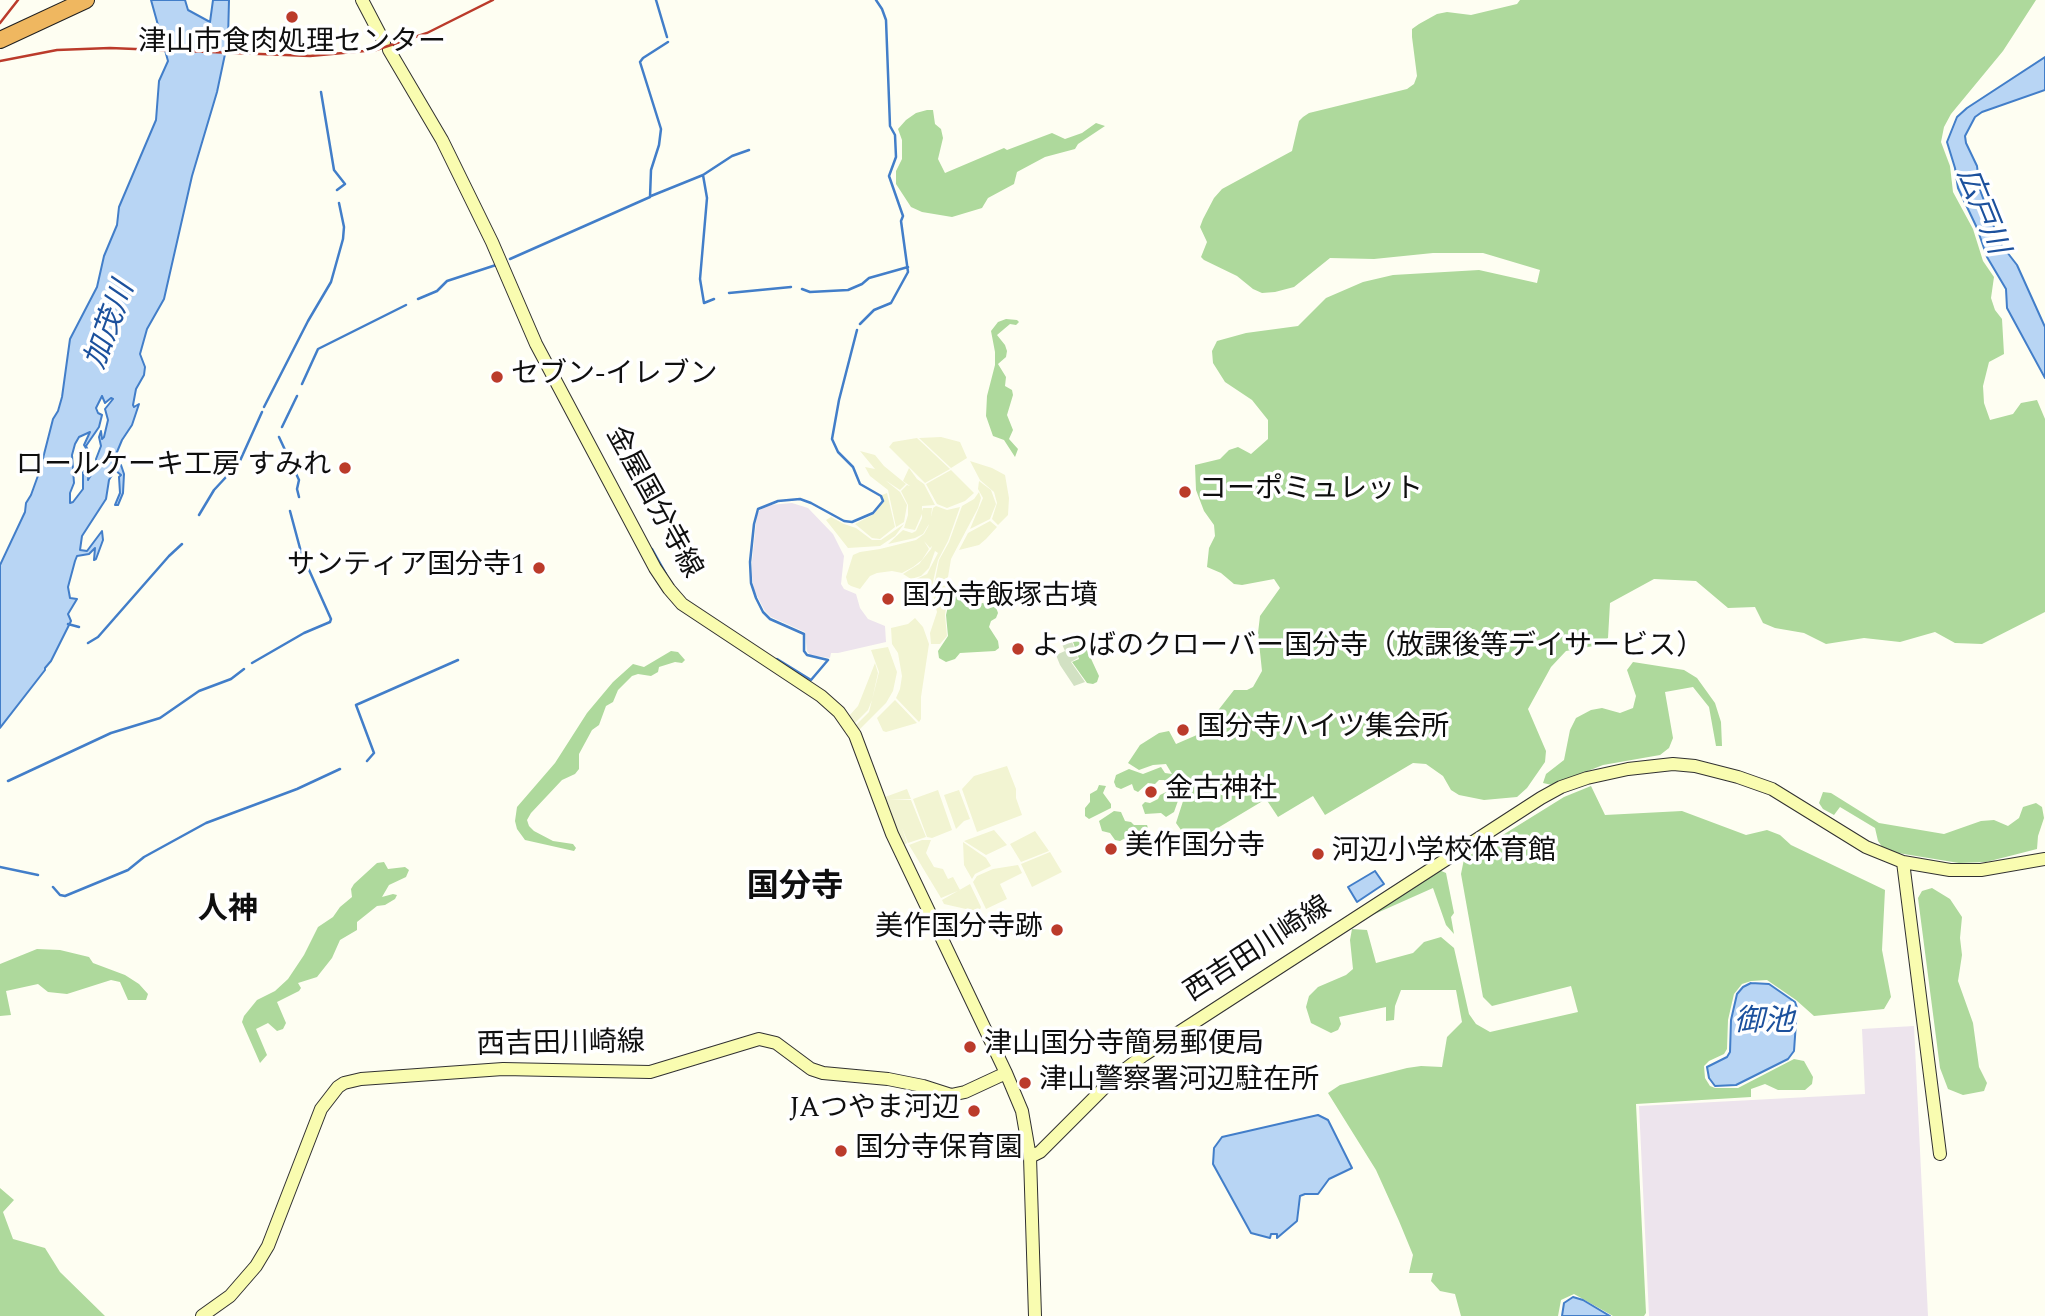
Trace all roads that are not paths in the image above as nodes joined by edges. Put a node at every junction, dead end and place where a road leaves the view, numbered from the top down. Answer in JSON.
{"nodes":[{"id":1,"x":65,"y":0,"type":"edge"},
{"id":2,"x":86,"y":0,"type":"edge"},
{"id":3,"x":362,"y":0,"type":"edge"},
{"id":4,"x":36,"y":18,"type":"junction"},
{"id":5,"x":0,"y":29,"type":"edge"},
{"id":6,"x":0,"y":40,"type":"edge"},
{"id":7,"x":2045,"y":859,"type":"edge"},
{"id":8,"x":1903,"y":862,"type":"junction"},
{"id":9,"x":1006,"y":1073,"type":"junction"},
{"id":10,"x":1940,"y":1154,"type":"dead end"},
{"id":11,"x":1030,"y":1157,"type":"junction"},
{"id":12,"x":202,"y":1316,"type":"edge"},
{"id":13,"x":1035,"y":1316,"type":"edge"}],
"edges":[{"from":1,"to":4,"type":"highway"},
{"from":2,"to":4,"type":"highway"},
{"from":3,"to":9,"type":"main road","name":"金屋国分寺線"},
{"from":4,"to":5,"type":"highway"},
{"from":4,"to":6,"type":"highway"},
{"from":7,"to":8,"type":"main road","name":"西吉田川崎線"},
{"from":8,"to":10,"type":"main road"},
{"from":8,"to":11,"type":"main road","name":"西吉田川崎線"},
{"from":9,"to":11,"type":"main road"},
{"from":9,"to":12,"type":"main road","name":"西吉田川崎線"},
{"from":11,"to":13,"type":"main road"}]}
